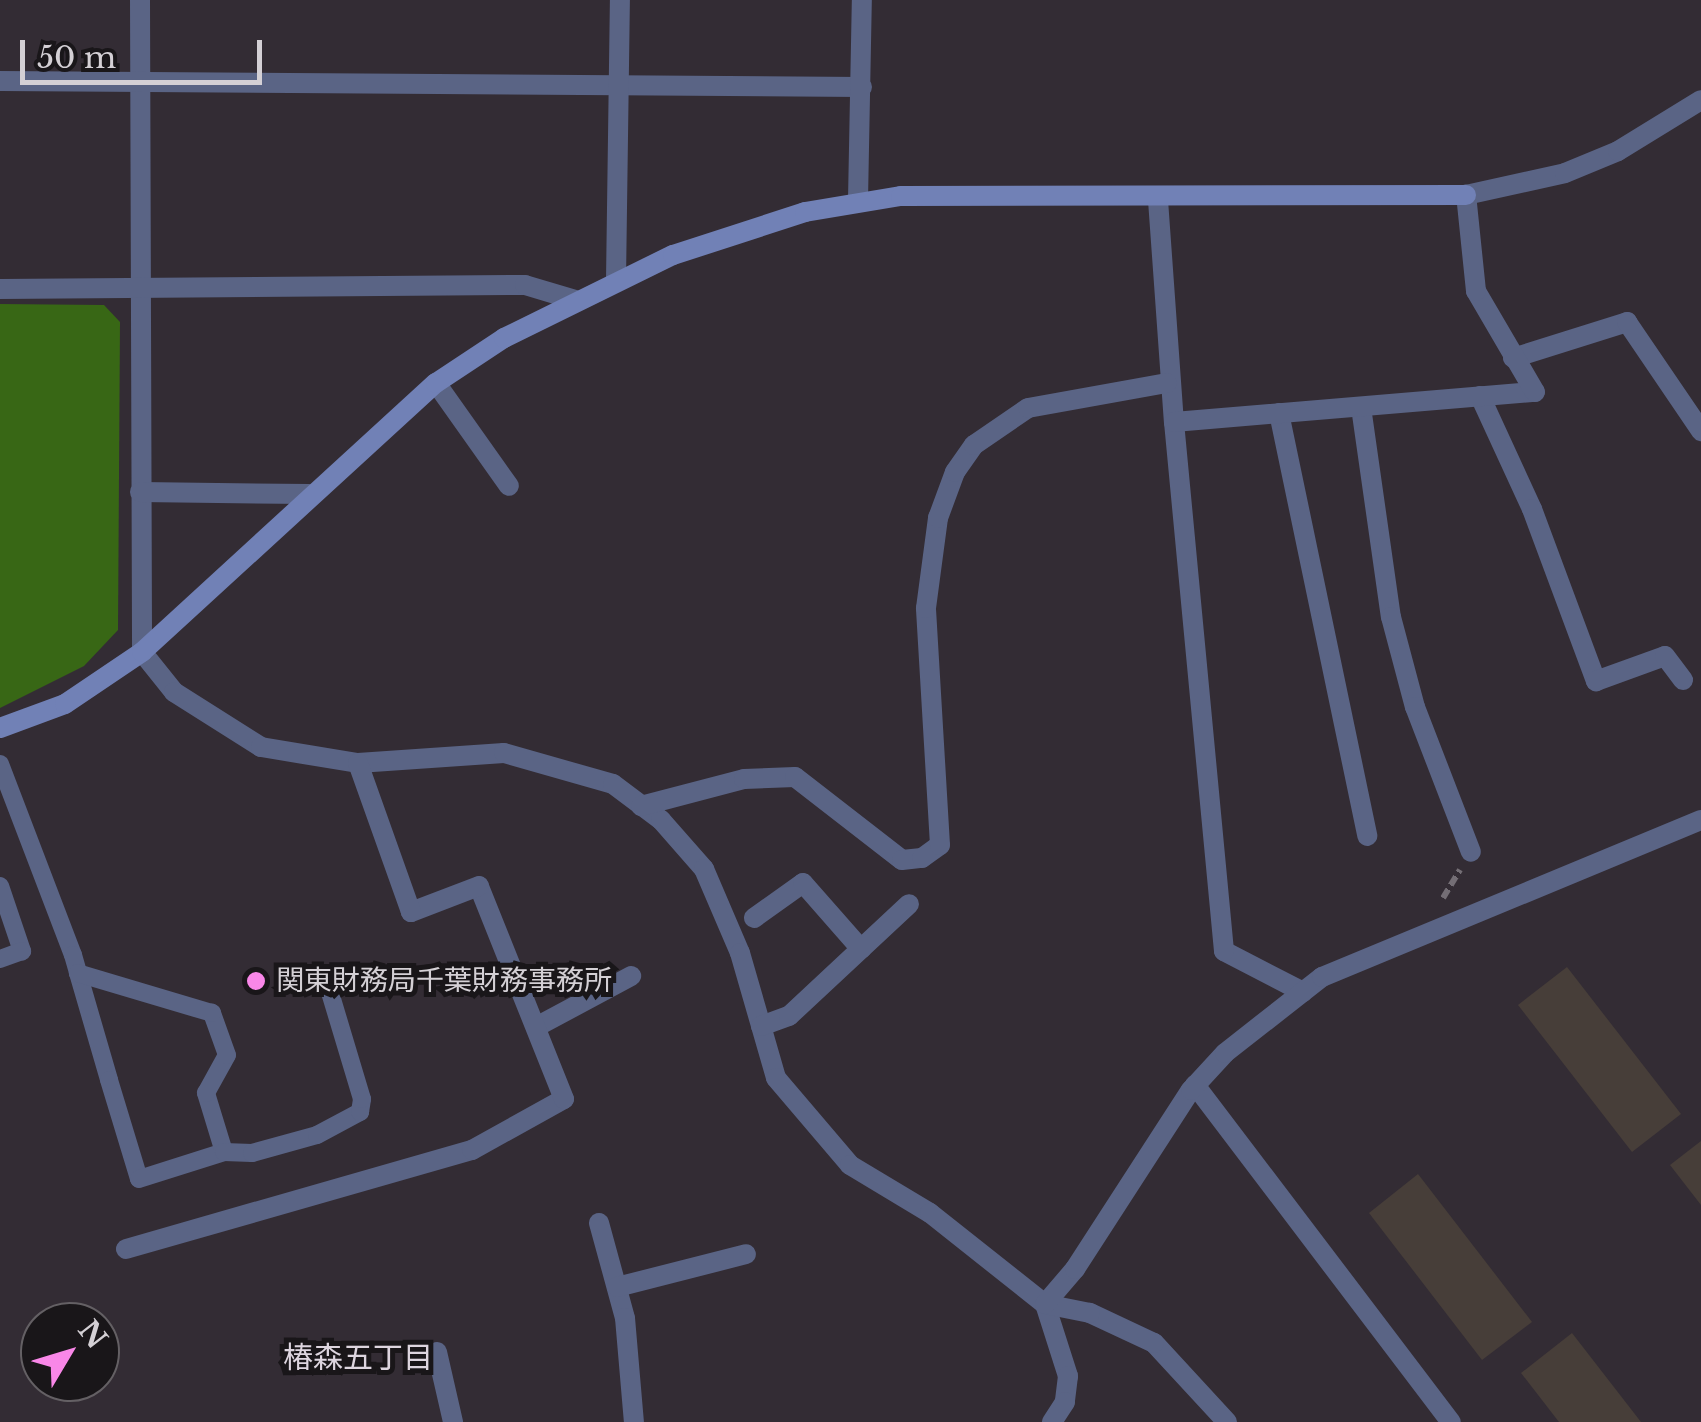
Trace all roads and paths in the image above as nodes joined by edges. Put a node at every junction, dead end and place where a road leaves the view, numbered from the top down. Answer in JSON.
{"nodes":[{"id":1,"x":140,"y":0,"type":"edge"},
{"id":2,"x":620,"y":0,"type":"edge"},
{"id":3,"x":862,"y":0,"type":"edge"},
{"id":4,"x":0,"y":81,"type":"edge"},
{"id":5,"x":139,"y":82,"type":"junction"},
{"id":6,"x":620,"y":87,"type":"junction"},
{"id":7,"x":862,"y":87,"type":"junction"},
{"id":8,"x":1701,"y":100,"type":"edge"},
{"id":9,"x":1466,"y":194,"type":"junction"},
{"id":10,"x":858,"y":200,"type":"junction"},
{"id":11,"x":1158,"y":200,"type":"junction"},
{"id":12,"x":616,"y":280,"type":"junction"},
{"id":13,"x":138,"y":288,"type":"junction"},
{"id":14,"x":0,"y":289,"type":"edge"},
{"id":15,"x":575,"y":300,"type":"junction"},
{"id":16,"x":1513,"y":358,"type":"junction"},
{"id":17,"x":436,"y":382,"type":"junction"},
{"id":18,"x":1168,"y":383,"type":"junction"},
{"id":19,"x":1480,"y":396,"type":"junction"},
{"id":20,"x":1361,"y":406,"type":"junction"},
{"id":21,"x":1279,"y":413,"type":"junction"},
{"id":22,"x":1174,"y":422,"type":"junction"},
{"id":23,"x":1701,"y":431,"type":"edge"},
{"id":24,"x":509,"y":486,"type":"dead end"},
{"id":25,"x":140,"y":492,"type":"junction"},
{"id":26,"x":309,"y":494,"type":"junction"},
{"id":27,"x":142,"y":652,"type":"junction"},
{"id":28,"x":1683,"y":680,"type":"dead end"},
{"id":29,"x":0,"y":728,"type":"edge"},
{"id":30,"x":0,"y":764,"type":"edge"},
{"id":31,"x":358,"y":764,"type":"junction"},
{"id":32,"x":641,"y":806,"type":"junction"},
{"id":33,"x":1701,"y":820,"type":"edge"},
{"id":34,"x":1367,"y":836,"type":"dead end"},
{"id":35,"x":1471,"y":852,"type":"joint"},
{"id":36,"x":0,"y":886,"type":"edge"},
{"id":37,"x":908,"y":904,"type":"dead end"},
{"id":38,"x":754,"y":918,"type":"dead end"},
{"id":39,"x":1422,"y":932,"type":"junction"},
{"id":40,"x":861,"y":948,"type":"junction"},
{"id":41,"x":0,"y":958,"type":"edge"},
{"id":42,"x":78,"y":973,"type":"junction"},
{"id":43,"x":631,"y":976,"type":"dead end"},
{"id":44,"x":329,"y":989,"type":"dead end"},
{"id":45,"x":1302,"y":992,"type":"junction"},
{"id":46,"x":761,"y":1026,"type":"junction"},
{"id":47,"x":536,"y":1027,"type":"junction"},
{"id":48,"x":1196,"y":1086,"type":"junction"},
{"id":49,"x":224,"y":1152,"type":"junction"},
{"id":50,"x":599,"y":1223,"type":"dead end"},
{"id":51,"x":126,"y":1249,"type":"dead end"},
{"id":52,"x":746,"y":1254,"type":"dead end"},
{"id":53,"x":616,"y":1287,"type":"junction"},
{"id":54,"x":1045,"y":1304,"type":"junction"},
{"id":55,"x":437,"y":1352,"type":"dead end"},
{"id":56,"x":453,"y":1422,"type":"edge"},
{"id":57,"x":634,"y":1422,"type":"edge"},
{"id":58,"x":1052,"y":1422,"type":"edge"},
{"id":59,"x":1227,"y":1422,"type":"edge"},
{"id":60,"x":1451,"y":1422,"type":"edge"}],
"edges":[{"from":1,"to":5,"type":"street"},
{"from":2,"to":6,"type":"street"},
{"from":3,"to":7,"type":"street"},
{"from":4,"to":5,"type":"street"},
{"from":5,"to":6,"type":"street"},
{"from":5,"to":13,"type":"street"},
{"from":6,"to":7,"type":"street"},
{"from":6,"to":12,"type":"street"},
{"from":7,"to":10,"type":"street"},
{"from":8,"to":9,"type":"street"},
{"from":9,"to":11,"type":"street"},
{"from":9,"to":16,"type":"street"},
{"from":10,"to":11,"type":"street"},
{"from":10,"to":12,"type":"street"},
{"from":11,"to":18,"type":"street"},
{"from":12,"to":15,"type":"street"},
{"from":13,"to":14,"type":"street"},
{"from":13,"to":15,"type":"street"},
{"from":13,"to":25,"type":"street"},
{"from":15,"to":17,"type":"street"},
{"from":16,"to":19,"type":"street"},
{"from":16,"to":23,"type":"street"},
{"from":17,"to":24,"type":"street"},
{"from":17,"to":26,"type":"street"},
{"from":18,"to":22,"type":"street"},
{"from":18,"to":32,"type":"street"},
{"from":19,"to":20,"type":"street"},
{"from":19,"to":28,"type":"street"},
{"from":20,"to":21,"type":"street"},
{"from":20,"to":35,"type":"street"},
{"from":21,"to":22,"type":"street"},
{"from":21,"to":34,"type":"street"},
{"from":22,"to":45,"type":"street"},
{"from":25,"to":26,"type":"street"},
{"from":25,"to":27,"type":"street"},
{"from":26,"to":27,"type":"street"},
{"from":27,"to":29,"type":"street"},
{"from":27,"to":31,"type":"street"},
{"from":30,"to":42,"type":"lane"},
{"from":31,"to":32,"type":"street"},
{"from":31,"to":47,"type":"street"},
{"from":32,"to":46,"type":"street"},
{"from":33,"to":39,"type":"street"},
{"from":35,"to":39,"type":"path"},
{"from":36,"to":41,"type":"lane"},
{"from":37,"to":40,"type":"street"},
{"from":38,"to":40,"type":"street"},
{"from":39,"to":45,"type":"street"},
{"from":40,"to":46,"type":"street"},
{"from":42,"to":49,"type":"lane"},
{"from":42,"to":49,"type":"lane"},
{"from":43,"to":47,"type":"street"},
{"from":44,"to":49,"type":"lane"},
{"from":45,"to":48,"type":"street"},
{"from":46,"to":54,"type":"street"},
{"from":47,"to":51,"type":"street"},
{"from":48,"to":54,"type":"street"},
{"from":48,"to":60,"type":"street"},
{"from":50,"to":53,"type":"street"},
{"from":52,"to":53,"type":"street"},
{"from":53,"to":57,"type":"street"},
{"from":54,"to":58,"type":"street"},
{"from":54,"to":59,"type":"street"},
{"from":55,"to":56,"type":"street"}]}
